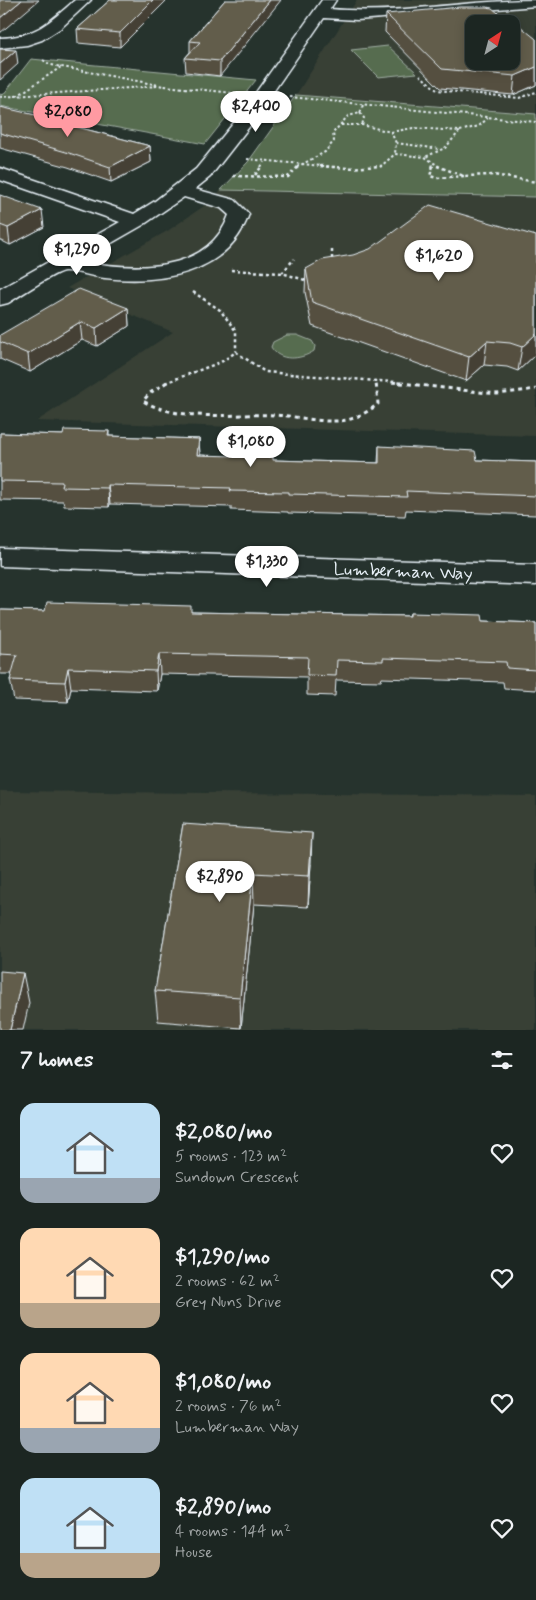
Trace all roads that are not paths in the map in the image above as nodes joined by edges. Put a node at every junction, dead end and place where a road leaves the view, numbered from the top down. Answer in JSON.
{"nodes":[{"id":1,"x":84,"y":0,"type":"edge"},
{"id":2,"x":533,"y":2,"type":"dead end"},
{"id":3,"x":325,"y":6,"type":"edge"},
{"id":4,"x":6,"y":43,"type":"edge"},
{"id":5,"x":0,"y":174,"type":"edge"},
{"id":6,"x":182,"y":190,"type":"junction"},
{"id":7,"x":136,"y":221,"type":"junction"},
{"id":8,"x":61,"y":264,"type":"junction"},
{"id":9,"x":0,"y":298,"type":"edge"},
{"id":10,"x":0,"y":557,"type":"edge"},
{"id":11,"x":536,"y":575,"type":"edge"}],
"edges":[{"from":1,"to":4,"type":"street"},
{"from":2,"to":3,"type":"street"},
{"from":3,"to":6,"type":"street"},
{"from":5,"to":7,"type":"street"},
{"from":6,"to":7,"type":"street"},
{"from":6,"to":8,"type":"street"},
{"from":7,"to":8,"type":"street"},
{"from":8,"to":9,"type":"street"},
{"from":10,"to":11,"type":"street","name":"Lumberman Way"}]}
